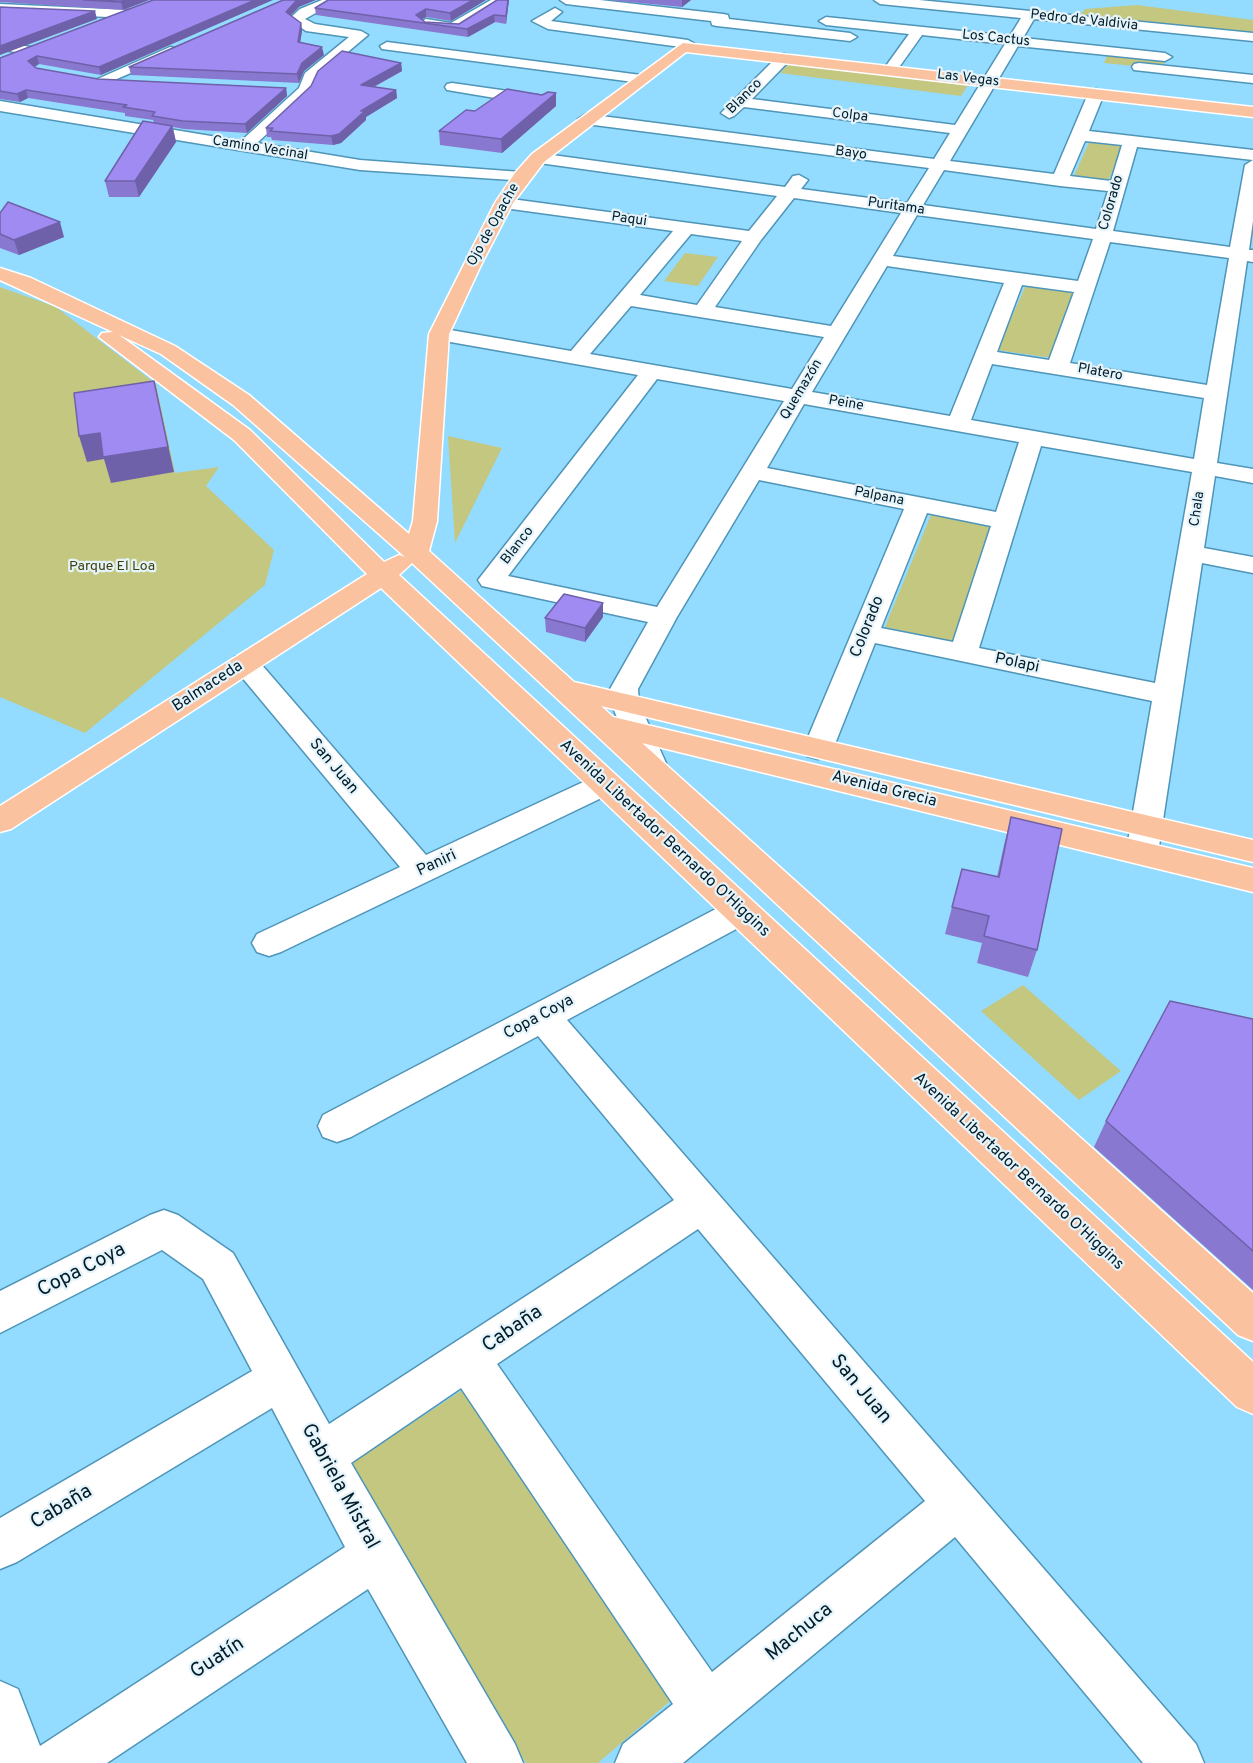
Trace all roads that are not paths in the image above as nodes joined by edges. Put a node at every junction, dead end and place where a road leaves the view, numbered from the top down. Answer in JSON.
{"nodes":[{"id":1,"x":333,"y":0,"type":"edge"},
{"id":2,"x":501,"y":0,"type":"edge"},
{"id":3,"x":566,"y":0,"type":"edge"},
{"id":4,"x":880,"y":0,"type":"edge"},
{"id":5,"x":1008,"y":0,"type":"edge"},
{"id":6,"x":627,"y":3,"type":"edge"},
{"id":7,"x":148,"y":7,"type":"edge"},
{"id":8,"x":838,"y":7,"type":"dead end"},
{"id":9,"x":0,"y":8,"type":"edge"},
{"id":10,"x":555,"y":12,"type":"dead end"},
{"id":11,"x":1000,"y":12,"type":"junction"},
{"id":12,"x":130,"y":14,"type":"junction"},
{"id":13,"x":1029,"y":15,"type":"junction"},
{"id":14,"x":826,"y":21,"type":"junction"},
{"id":15,"x":426,"y":23,"type":"edge"},
{"id":16,"x":597,"y":23,"type":"dead end"},
{"id":17,"x":67,"y":24,"type":"edge"},
{"id":18,"x":97,"y":27,"type":"edge"},
{"id":19,"x":659,"y":30,"type":"junction"},
{"id":20,"x":707,"y":30,"type":"junction"},
{"id":21,"x":918,"y":30,"type":"junction"},
{"id":22,"x":1176,"y":30,"type":"junction"},
{"id":23,"x":814,"y":33,"type":"junction"},
{"id":24,"x":1253,"y":37,"type":"edge"},
{"id":25,"x":1014,"y":41,"type":"junction"},
{"id":26,"x":909,"y":43,"type":"junction"},
{"id":27,"x":186,"y":44,"type":"edge"},
{"id":28,"x":0,"y":45,"type":"edge"},
{"id":29,"x":387,"y":46,"type":"dead end"},
{"id":30,"x":784,"y":58,"type":"junction"},
{"id":31,"x":0,"y":62,"type":"edge"},
{"id":32,"x":1164,"y":63,"type":"junction"},
{"id":33,"x":890,"y":70,"type":"junction"},
{"id":34,"x":458,"y":77,"type":"junction"},
{"id":35,"x":640,"y":79,"type":"junction"},
{"id":36,"x":1253,"y":79,"type":"edge"},
{"id":37,"x":990,"y":81,"type":"junction"},
{"id":38,"x":134,"y":82,"type":"edge"},
{"id":39,"x":283,"y":89,"type":"edge"},
{"id":40,"x":306,"y":90,"type":"junction"},
{"id":41,"x":1093,"y":90,"type":"junction"},
{"id":42,"x":543,"y":101,"type":"edge"},
{"id":43,"x":740,"y":102,"type":"junction"},
{"id":44,"x":0,"y":106,"type":"edge"},
{"id":45,"x":1253,"y":112,"type":"edge"},
{"id":46,"x":586,"y":119,"type":"junction"},
{"id":47,"x":960,"y":130,"type":"junction"},
{"id":48,"x":1078,"y":135,"type":"junction"},
{"id":49,"x":706,"y":136,"type":"junction"},
{"id":50,"x":1131,"y":141,"type":"junction"},
{"id":51,"x":243,"y":147,"type":"junction"},
{"id":52,"x":821,"y":150,"type":"junction"},
{"id":53,"x":1253,"y":155,"type":"edge"},
{"id":54,"x":538,"y":158,"type":"junction"},
{"id":55,"x":1253,"y":165,"type":"edge"},
{"id":56,"x":938,"y":166,"type":"junction"},
{"id":57,"x":521,"y":177,"type":"junction"},
{"id":58,"x":1060,"y":181,"type":"junction"},
{"id":59,"x":1115,"y":187,"type":"junction"},
{"id":60,"x":789,"y":193,"type":"junction"},
{"id":61,"x":504,"y":203,"type":"junction"},
{"id":62,"x":912,"y":210,"type":"junction"},
{"id":63,"x":686,"y":228,"type":"junction"},
{"id":64,"x":1103,"y":236,"type":"junction"},
{"id":65,"x":754,"y":237,"type":"junction"},
{"id":66,"x":1246,"y":255,"type":"edge"},
{"id":67,"x":881,"y":260,"type":"junction"},
{"id":68,"x":0,"y":274,"type":"edge"},
{"id":69,"x":1016,"y":277,"type":"junction"},
{"id":70,"x":1085,"y":288,"type":"junction"},
{"id":71,"x":626,"y":299,"type":"junction"},
{"id":72,"x":63,"y":300,"type":"junction"},
{"id":73,"x":703,"y":311,"type":"junction"},
{"id":74,"x":1241,"y":312,"type":"edge"},
{"id":75,"x":837,"y":333,"type":"junction"},
{"id":76,"x":439,"y":334,"type":"junction"},
{"id":77,"x":983,"y":356,"type":"junction"},
{"id":78,"x":576,"y":358,"type":"junction"},
{"id":79,"x":1058,"y":366,"type":"junction"},
{"id":80,"x":652,"y":371,"type":"junction"},
{"id":81,"x":1216,"y":393,"type":"junction"},
{"id":82,"x":799,"y":396,"type":"junction"},
{"id":83,"x":958,"y":424,"type":"junction"},
{"id":84,"x":1032,"y":437,"type":"junction"},
{"id":85,"x":1204,"y":467,"type":"junction"},
{"id":86,"x":753,"y":472,"type":"junction"},
{"id":87,"x":1253,"y":476,"type":"edge"},
{"id":88,"x":918,"y":505,"type":"junction"},
{"id":89,"x":1005,"y":521,"type":"junction"},
{"id":90,"x":416,"y":553,"type":"junction"},
{"id":91,"x":1191,"y":553,"type":"junction"},
{"id":92,"x":1253,"y":565,"type":"edge"},
{"id":93,"x":381,"y":573,"type":"junction"},
{"id":94,"x":664,"y":617,"type":"junction"},
{"id":95,"x":866,"y":633,"type":"junction"},
{"id":96,"x":963,"y":652,"type":"junction"},
{"id":97,"x":245,"y":663,"type":"junction"},
{"id":98,"x":1168,"y":695,"type":"junction"},
{"id":99,"x":515,"y":699,"type":"junction"},
{"id":100,"x":621,"y":719,"type":"junction"},
{"id":101,"x":818,"y":749,"type":"junction"},
{"id":102,"x":724,"y":751,"type":"junction"},
{"id":103,"x":662,"y":779,"type":"junction"},
{"id":104,"x":605,"y":784,"type":"junction"},
{"id":105,"x":0,"y":821,"type":"edge"},
{"id":106,"x":1145,"y":840,"type":"junction"},
{"id":107,"x":1253,"y":851,"type":"edge"},
{"id":108,"x":421,"y":871,"type":"junction"},
{"id":109,"x":1253,"y":880,"type":"edge"},
{"id":110,"x":741,"y":911,"type":"junction"},
{"id":111,"x":269,"y":943,"type":"dead end"},
{"id":112,"x":543,"y":1017,"type":"junction"},
{"id":113,"x":337,"y":1126,"type":"dead end"},
{"id":114,"x":702,"y":1204,"type":"junction"},
{"id":115,"x":165,"y":1228,"type":"joint"},
{"id":116,"x":0,"y":1313,"type":"edge"},
{"id":117,"x":1253,"y":1321,"type":"edge"},
{"id":118,"x":468,"y":1360,"type":"junction"},
{"id":119,"x":280,"y":1379,"type":"junction"},
{"id":120,"x":1253,"y":1392,"type":"edge"},
{"id":121,"x":322,"y":1455,"type":"junction"},
{"id":122,"x":958,"y":1504,"type":"junction"},
{"id":123,"x":0,"y":1545,"type":"edge"},
{"id":124,"x":376,"y":1555,"type":"junction"},
{"id":125,"x":0,"y":1707,"type":"edge"},
{"id":126,"x":706,"y":1709,"type":"junction"},
{"id":127,"x":20,"y":1763,"type":"edge"},
{"id":128,"x":60,"y":1763,"type":"edge"},
{"id":129,"x":496,"y":1763,"type":"edge"},
{"id":130,"x":642,"y":1763,"type":"edge"},
{"id":131,"x":1177,"y":1763,"type":"edge"}],
"edges":[{"from":1,"to":40,"type":"street"},
{"from":2,"to":15,"type":"street"},
{"from":3,"to":6,"type":"street"},
{"from":4,"to":11,"type":"street","name":"Pedro de Valdivia"},
{"from":5,"to":11,"type":"street"},
{"from":6,"to":20,"type":"street"},
{"from":7,"to":12,"type":"street"},
{"from":8,"to":14,"type":"street"},
{"from":9,"to":12,"type":"street"},
{"from":9,"to":17,"type":"street"},
{"from":10,"to":19,"type":"street"},
{"from":11,"to":13,"type":"street","name":"Pedro de Valdivia"},
{"from":12,"to":18,"type":"street"},
{"from":13,"to":22,"type":"street","name":"Pedro de Valdivia"},
{"from":13,"to":25,"type":"street","name":"Quemazón"},
{"from":14,"to":21,"type":"street","name":"Los Cactus"},
{"from":14,"to":23,"type":"street"},
{"from":16,"to":19,"type":"street"},
{"from":19,"to":20,"type":"street"},
{"from":20,"to":23,"type":"street"},
{"from":20,"to":30,"type":"main road","name":"Las Vegas"},
{"from":20,"to":35,"type":"main road","name":"Ojo de Opache"},
{"from":21,"to":25,"type":"street","name":"Los Cactus"},
{"from":21,"to":26,"type":"street"},
{"from":22,"to":24,"type":"street","name":"Pedro de Valdivia"},
{"from":22,"to":32,"type":"street"},
{"from":23,"to":26,"type":"street"},
{"from":25,"to":32,"type":"street","name":"Los Cactus"},
{"from":25,"to":37,"type":"street","name":"Quemazón"},
{"from":26,"to":33,"type":"street"},
{"from":27,"to":38,"type":"street"},
{"from":28,"to":31,"type":"street"},
{"from":29,"to":34,"type":"street"},
{"from":30,"to":33,"type":"main road","name":"Las Vegas"},
{"from":30,"to":43,"type":"street","name":"Blanco"},
{"from":32,"to":36,"type":"street","name":"Los Cactus"},
{"from":33,"to":37,"type":"main road","name":"Las Vegas"},
{"from":34,"to":35,"type":"street"},
{"from":34,"to":42,"type":"street"},
{"from":35,"to":46,"type":"main road","name":"Ojo de Opache"},
{"from":37,"to":41,"type":"main road","name":"Las Vegas"},
{"from":37,"to":47,"type":"street","name":"Quemazón"},
{"from":39,"to":40,"type":"street"},
{"from":40,"to":51,"type":"street"},
{"from":41,"to":45,"type":"main road","name":"Las Vegas"},
{"from":41,"to":48,"type":"street"},
{"from":43,"to":47,"type":"street","name":"Colpa"},
{"from":43,"to":49,"type":"street","name":"Blanco"},
{"from":44,"to":51,"type":"street","name":"Camino Vecinal"},
{"from":46,"to":49,"type":"street","name":"Bayo"},
{"from":46,"to":54,"type":"main road","name":"Ojo de Opache"},
{"from":47,"to":56,"type":"street","name":"Quemazón"},
{"from":48,"to":50,"type":"street"},
{"from":48,"to":58,"type":"street"},
{"from":49,"to":52,"type":"street","name":"Bayo"},
{"from":50,"to":53,"type":"street"},
{"from":50,"to":59,"type":"street","name":"Colorado"},
{"from":51,"to":57,"type":"street","name":"Camino Vecinal"},
{"from":52,"to":56,"type":"street","name":"Bayo"},
{"from":52,"to":60,"type":"street"},
{"from":54,"to":57,"type":"main road","name":"Ojo de Opache"},
{"from":54,"to":60,"type":"street","name":"Puritama"},
{"from":55,"to":66,"type":"street","name":"Chala"},
{"from":56,"to":58,"type":"street","name":"Bayo"},
{"from":56,"to":62,"type":"street","name":"Quemazón"},
{"from":57,"to":61,"type":"main road","name":"Ojo de Opache"},
{"from":58,"to":59,"type":"street","name":"Bayo"},
{"from":59,"to":64,"type":"street","name":"Colorado"},
{"from":60,"to":62,"type":"street","name":"Puritama"},
{"from":60,"to":65,"type":"street"},
{"from":61,"to":63,"type":"street","name":"Paqui"},
{"from":61,"to":76,"type":"main road","name":"Ojo de Opache"},
{"from":62,"to":64,"type":"street","name":"Puritama"},
{"from":62,"to":67,"type":"street","name":"Quemazón"},
{"from":63,"to":65,"type":"street","name":"Paqui"},
{"from":63,"to":71,"type":"street"},
{"from":64,"to":66,"type":"street","name":"Puritama"},
{"from":64,"to":70,"type":"street","name":"Colorado"},
{"from":65,"to":73,"type":"street"},
{"from":66,"to":74,"type":"street","name":"Chala"},
{"from":67,"to":69,"type":"street"},
{"from":67,"to":75,"type":"street","name":"Quemazón"},
{"from":68,"to":72,"type":"main road","name":"Avenida Libertador Bernardo O'Higgins"},
{"from":69,"to":70,"type":"street"},
{"from":69,"to":77,"type":"street"},
{"from":70,"to":79,"type":"street","name":"Colorado"},
{"from":71,"to":73,"type":"street"},
{"from":71,"to":78,"type":"street"},
{"from":72,"to":90,"type":"main road","name":"Avenida Libertador Bernardo O'Higgins"},
{"from":72,"to":93,"type":"main road","name":"Avenida Libertador Bernardo O'Higgins"},
{"from":73,"to":75,"type":"street"},
{"from":74,"to":81,"type":"street","name":"Chala"},
{"from":75,"to":82,"type":"street","name":"Quemazón"},
{"from":76,"to":78,"type":"street","name":"Peine"},
{"from":76,"to":90,"type":"main road","name":"Ojo de Opache"},
{"from":77,"to":79,"type":"street","name":"Platero"},
{"from":77,"to":83,"type":"street"},
{"from":78,"to":80,"type":"street","name":"Peine"},
{"from":79,"to":81,"type":"street","name":"Platero"},
{"from":80,"to":82,"type":"street","name":"Peine"},
{"from":80,"to":94,"type":"street","name":"Blanco"},
{"from":81,"to":85,"type":"street","name":"Chala"},
{"from":82,"to":83,"type":"street","name":"Peine"},
{"from":82,"to":86,"type":"street","name":"Quemazón"},
{"from":83,"to":84,"type":"street","name":"Peine"},
{"from":84,"to":85,"type":"street","name":"Peine"},
{"from":84,"to":89,"type":"street"},
{"from":85,"to":87,"type":"street","name":"Peine"},
{"from":85,"to":91,"type":"street","name":"Chala"},
{"from":86,"to":88,"type":"street","name":"Palpana"},
{"from":86,"to":94,"type":"street","name":"Quemazón"},
{"from":88,"to":89,"type":"street","name":"Palpana"},
{"from":88,"to":95,"type":"street","name":"Colorado"},
{"from":89,"to":96,"type":"street"},
{"from":90,"to":93,"type":"main road","name":"Balmaceda"},
{"from":90,"to":100,"type":"main road","name":"Avenida Libertador Bernardo O'Higgins"},
{"from":91,"to":92,"type":"street"},
{"from":91,"to":98,"type":"street","name":"Chala"},
{"from":93,"to":97,"type":"main road","name":"Balmaceda"},
{"from":93,"to":99,"type":"main road","name":"Avenida Libertador Bernardo O'Higgins"},
{"from":94,"to":100,"type":"street","name":"Quemazón"},
{"from":95,"to":96,"type":"street","name":"Polapi"},
{"from":95,"to":101,"type":"street","name":"Colorado"},
{"from":96,"to":98,"type":"street","name":"Polapi"},
{"from":97,"to":105,"type":"main road","name":"Balmaceda"},
{"from":97,"to":108,"type":"street","name":"San Juan"},
{"from":98,"to":106,"type":"street","name":"Chala"},
{"from":99,"to":100,"type":"main road","name":"Avenida Grecia"},
{"from":99,"to":104,"type":"main road","name":"Avenida Libertador Bernardo O'Higgins"},
{"from":100,"to":101,"type":"main road","name":"Avenida Grecia"},
{"from":100,"to":102,"type":"main road","name":"Avenida Grecia"},
{"from":100,"to":103,"type":"main road","name":"Avenida Libertador Bernardo O'Higgins"},
{"from":101,"to":106,"type":"main road","name":"Avenida Grecia"},
{"from":102,"to":103,"type":"main road"},
{"from":102,"to":106,"type":"main road","name":"Avenida Grecia"},
{"from":103,"to":117,"type":"main road","name":"Avenida Libertador Bernardo O'Higgins"},
{"from":104,"to":108,"type":"street","name":"Paniri"},
{"from":104,"to":110,"type":"main road","name":"Avenida Libertador Bernardo O'Higgins"},
{"from":106,"to":107,"type":"main road","name":"Avenida Grecia"},
{"from":106,"to":109,"type":"main road","name":"Avenida Grecia"},
{"from":108,"to":111,"type":"street","name":"Paniri"},
{"from":110,"to":112,"type":"street","name":"Copa Coya"},
{"from":110,"to":120,"type":"main road","name":"Avenida Libertador Bernardo O'Higgins"},
{"from":112,"to":113,"type":"street","name":"Copa Coya"},
{"from":112,"to":114,"type":"street","name":"San Juan"},
{"from":114,"to":118,"type":"street","name":"Cabaña"},
{"from":114,"to":122,"type":"street","name":"San Juan"},
{"from":115,"to":116,"type":"street","name":"Copa Coya"},
{"from":115,"to":119,"type":"street","name":"Gabriela Mistral"},
{"from":118,"to":121,"type":"street","name":"Cabaña"},
{"from":118,"to":126,"type":"street"},
{"from":119,"to":121,"type":"street","name":"Gabriela Mistral"},
{"from":119,"to":123,"type":"street","name":"Cabaña"},
{"from":121,"to":124,"type":"street","name":"Gabriela Mistral"},
{"from":122,"to":126,"type":"street","name":"Machuca"},
{"from":122,"to":131,"type":"street","name":"San Juan"},
{"from":124,"to":128,"type":"street","name":"Guatín"},
{"from":124,"to":129,"type":"street","name":"Gabriela Mistral"},
{"from":125,"to":127,"type":"street"},
{"from":126,"to":130,"type":"street","name":"Machuca"}]}
